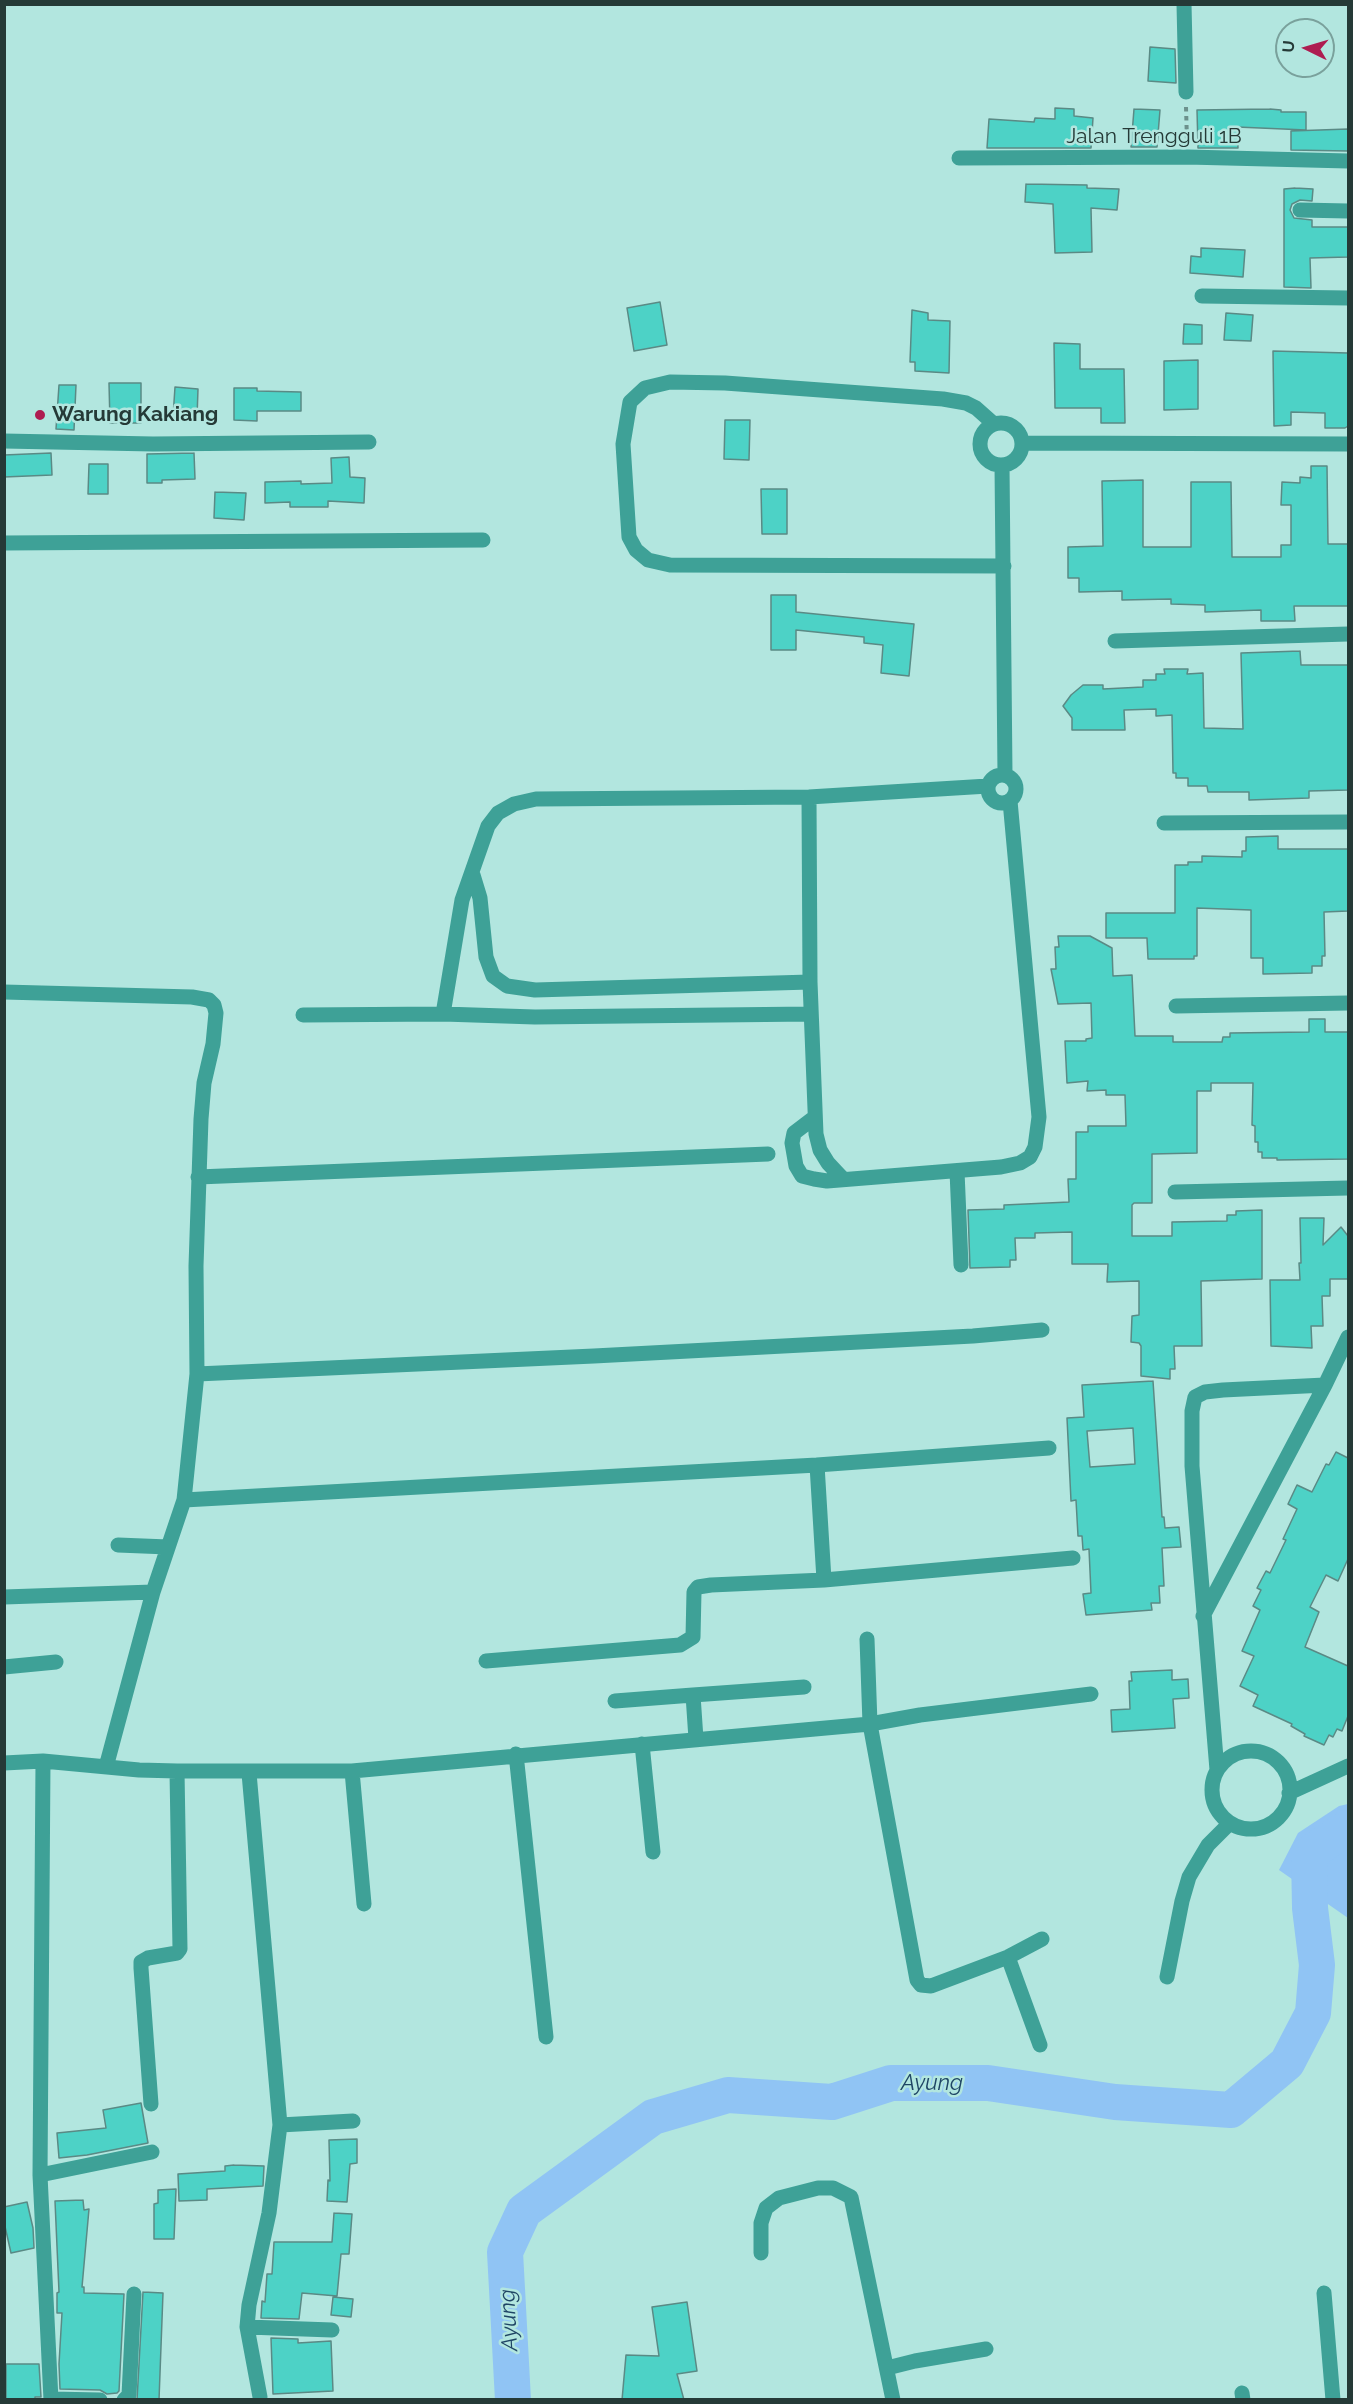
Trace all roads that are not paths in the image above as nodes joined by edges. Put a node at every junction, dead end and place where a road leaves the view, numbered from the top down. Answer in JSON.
{"nodes":[{"id":1,"x":1184,"y":4,"type":"edge"},
{"id":2,"x":1186,"y":93,"type":"road end"},
{"id":3,"x":959,"y":158,"type":"dead end"},
{"id":4,"x":1348,"y":161,"type":"edge"},
{"id":5,"x":1300,"y":210,"type":"dead end"},
{"id":6,"x":1348,"y":211,"type":"edge"},
{"id":7,"x":1202,"y":296,"type":"dead end"},
{"id":8,"x":1348,"y":298,"type":"edge"},
{"id":9,"x":994,"y":424,"type":"junction"},
{"id":10,"x":4,"y":441,"type":"edge"},
{"id":11,"x":369,"y":442,"type":"dead end"},
{"id":12,"x":1022,"y":443,"type":"junction"},
{"id":13,"x":1348,"y":444,"type":"edge"},
{"id":14,"x":1002,"y":465,"type":"junction"},
{"id":15,"x":483,"y":540,"type":"dead end"},
{"id":16,"x":4,"y":543,"type":"edge"},
{"id":17,"x":1004,"y":566,"type":"junction"},
{"id":18,"x":1348,"y":634,"type":"edge"},
{"id":19,"x":1115,"y":641,"type":"dead end"},
{"id":20,"x":1005,"y":775,"type":"junction"},
{"id":21,"x":988,"y":786,"type":"junction"},
{"id":22,"x":809,"y":797,"type":"junction"},
{"id":23,"x":1010,"y":801,"type":"junction"},
{"id":24,"x":1348,"y":822,"type":"edge"},
{"id":25,"x":1164,"y":823,"type":"dead end"},
{"id":26,"x":473,"y":875,"type":"junction"},
{"id":27,"x":458,"y":921,"type":"junction"},
{"id":28,"x":483,"y":925,"type":"junction"},
{"id":29,"x":810,"y":982,"type":"junction"},
{"id":30,"x":535,"y":990,"type":"junction"},
{"id":31,"x":4,"y":992,"type":"edge"},
{"id":32,"x":1348,"y":1003,"type":"edge"},
{"id":33,"x":1176,"y":1006,"type":"dead end"},
{"id":34,"x":443,"y":1014,"type":"junction"},
{"id":35,"x":811,"y":1014,"type":"junction"},
{"id":36,"x":303,"y":1015,"type":"dead end"},
{"id":37,"x":535,"y":1017,"type":"junction"},
{"id":38,"x":815,"y":1117,"type":"junction"},
{"id":39,"x":768,"y":1154,"type":"dead end"},
{"id":40,"x":957,"y":1171,"type":"junction"},
{"id":41,"x":198,"y":1177,"type":"junction"},
{"id":42,"x":843,"y":1179,"type":"junction"},
{"id":43,"x":1348,"y":1188,"type":"edge"},
{"id":44,"x":1175,"y":1192,"type":"dead end"},
{"id":45,"x":961,"y":1265,"type":"dead end"},
{"id":46,"x":1042,"y":1330,"type":"dead end"},
{"id":47,"x":1348,"y":1337,"type":"edge"},
{"id":48,"x":197,"y":1374,"type":"junction"},
{"id":49,"x":1325,"y":1385,"type":"junction"},
{"id":50,"x":1049,"y":1448,"type":"dead end"},
{"id":51,"x":817,"y":1464,"type":"junction"},
{"id":52,"x":184,"y":1500,"type":"junction"},
{"id":53,"x":118,"y":1545,"type":"dead end"},
{"id":54,"x":168,"y":1547,"type":"junction"},
{"id":55,"x":1073,"y":1558,"type":"dead end"},
{"id":56,"x":824,"y":1580,"type":"junction"},
{"id":57,"x":153,"y":1592,"type":"junction"},
{"id":58,"x":4,"y":1597,"type":"edge"},
{"id":59,"x":1203,"y":1616,"type":"junction"},
{"id":60,"x":867,"y":1639,"type":"dead end"},
{"id":61,"x":486,"y":1661,"type":"dead end"},
{"id":62,"x":56,"y":1662,"type":"dead end"},
{"id":63,"x":4,"y":1667,"type":"edge"},
{"id":64,"x":804,"y":1687,"type":"dead end"},
{"id":65,"x":1091,"y":1694,"type":"dead end"},
{"id":66,"x":693,"y":1695,"type":"junction"},
{"id":67,"x":615,"y":1701,"type":"dead end"},
{"id":68,"x":870,"y":1724,"type":"junction"},
{"id":69,"x":696,"y":1739,"type":"junction"},
{"id":70,"x":642,"y":1744,"type":"junction"},
{"id":71,"x":516,"y":1755,"type":"junction"},
{"id":72,"x":43,"y":1761,"type":"junction"},
{"id":73,"x":4,"y":1763,"type":"edge"},
{"id":74,"x":1348,"y":1766,"type":"edge"},
{"id":75,"x":106,"y":1767,"type":"junction"},
{"id":76,"x":1217,"y":1770,"type":"junction"},
{"id":77,"x":177,"y":1771,"type":"junction"},
{"id":78,"x":352,"y":1771,"type":"junction"},
{"id":79,"x":249,"y":1773,"type":"junction"},
{"id":80,"x":1289,"y":1793,"type":"junction"},
{"id":81,"x":1230,"y":1823,"type":"junction"},
{"id":82,"x":653,"y":1852,"type":"dead end"},
{"id":83,"x":364,"y":1904,"type":"dead end"},
{"id":84,"x":1042,"y":1940,"type":"dead end"},
{"id":85,"x":1008,"y":1957,"type":"junction"},
{"id":86,"x":1167,"y":1977,"type":"dead end"},
{"id":87,"x":546,"y":2037,"type":"dead end"},
{"id":88,"x":1040,"y":2045,"type":"dead end"},
{"id":89,"x":151,"y":2104,"type":"dead end"},
{"id":90,"x":353,"y":2121,"type":"dead end"},
{"id":91,"x":280,"y":2126,"type":"junction"},
{"id":92,"x":152,"y":2152,"type":"dead end"},
{"id":93,"x":40,"y":2175,"type":"junction"},
{"id":94,"x":761,"y":2253,"type":"dead end"},
{"id":95,"x":1324,"y":2293,"type":"dead end"},
{"id":96,"x":134,"y":2294,"type":"dead end"},
{"id":97,"x":247,"y":2327,"type":"junction"},
{"id":98,"x":332,"y":2330,"type":"dead end"},
{"id":99,"x":987,"y":2349,"type":"dead end"},
{"id":100,"x":887,"y":2368,"type":"junction"},
{"id":101,"x":260,"y":2397,"type":"dead end"},
{"id":102,"x":51,"y":2399,"type":"edge"},
{"id":103,"x":891,"y":2399,"type":"edge"},
{"id":104,"x":100,"y":2400,"type":"edge"},
{"id":105,"x":124,"y":2400,"type":"edge"},
{"id":106,"x":1333,"y":2400,"type":"edge"}],
"edges":[{"from":1,"to":2,"type":"street"},
{"from":3,"to":4,"type":"street","name":"Jalan Trengguli 1B"},
{"from":5,"to":6,"type":"street"},
{"from":7,"to":8,"type":"street"},
{"from":9,"to":12,"type":"street"},
{"from":9,"to":14,"type":"street"},
{"from":9,"to":17,"type":"street"},
{"from":10,"to":11,"type":"street"},
{"from":12,"to":13,"type":"street"},
{"from":12,"to":14,"type":"street"},
{"from":14,"to":17,"type":"street"},
{"from":15,"to":16,"type":"street"},
{"from":17,"to":20,"type":"street"},
{"from":18,"to":19,"type":"street"},
{"from":20,"to":21,"type":"street"},
{"from":20,"to":23,"type":"street"},
{"from":21,"to":22,"type":"street"},
{"from":21,"to":23,"type":"street"},
{"from":22,"to":26,"type":"street"},
{"from":22,"to":29,"type":"street"},
{"from":23,"to":40,"type":"street"},
{"from":24,"to":25,"type":"street"},
{"from":26,"to":27,"type":"street"},
{"from":26,"to":28,"type":"street"},
{"from":27,"to":28,"type":"street"},
{"from":27,"to":34,"type":"street"},
{"from":28,"to":30,"type":"street"},
{"from":29,"to":30,"type":"street"},
{"from":29,"to":35,"type":"street"},
{"from":30,"to":37,"type":"street"},
{"from":31,"to":41,"type":"street"},
{"from":32,"to":33,"type":"street"},
{"from":34,"to":36,"type":"street"},
{"from":34,"to":37,"type":"street"},
{"from":35,"to":37,"type":"street"},
{"from":35,"to":38,"type":"street"},
{"from":38,"to":42,"type":"street"},
{"from":38,"to":42,"type":"street"},
{"from":39,"to":41,"type":"street"},
{"from":40,"to":42,"type":"street"},
{"from":40,"to":45,"type":"street"},
{"from":41,"to":48,"type":"street"},
{"from":43,"to":44,"type":"street"},
{"from":46,"to":48,"type":"street"},
{"from":47,"to":49,"type":"street"},
{"from":48,"to":52,"type":"street"},
{"from":49,"to":59,"type":"street"},
{"from":49,"to":59,"type":"street"},
{"from":50,"to":51,"type":"street"},
{"from":51,"to":52,"type":"street"},
{"from":51,"to":56,"type":"street"},
{"from":52,"to":54,"type":"street"},
{"from":53,"to":54,"type":"street"},
{"from":54,"to":57,"type":"street"},
{"from":55,"to":56,"type":"street"},
{"from":56,"to":61,"type":"street"},
{"from":57,"to":58,"type":"street"},
{"from":57,"to":75,"type":"street"},
{"from":59,"to":76,"type":"street"},
{"from":60,"to":68,"type":"street"},
{"from":62,"to":63,"type":"street"},
{"from":64,"to":66,"type":"street"},
{"from":65,"to":68,"type":"street"},
{"from":66,"to":67,"type":"street"},
{"from":66,"to":69,"type":"street"},
{"from":68,"to":69,"type":"street"},
{"from":68,"to":85,"type":"street"},
{"from":69,"to":70,"type":"street"},
{"from":70,"to":71,"type":"street"},
{"from":70,"to":82,"type":"street"},
{"from":71,"to":78,"type":"street"},
{"from":71,"to":87,"type":"street"},
{"from":72,"to":73,"type":"street"},
{"from":72,"to":75,"type":"street"},
{"from":72,"to":93,"type":"street"},
{"from":74,"to":80,"type":"street"},
{"from":75,"to":77,"type":"street"},
{"from":76,"to":80,"type":"street"},
{"from":76,"to":81,"type":"street"},
{"from":77,"to":79,"type":"street"},
{"from":77,"to":89,"type":"street"},
{"from":78,"to":79,"type":"street"},
{"from":78,"to":83,"type":"street"},
{"from":79,"to":91,"type":"street"},
{"from":80,"to":81,"type":"street"},
{"from":81,"to":86,"type":"street"},
{"from":84,"to":85,"type":"street"},
{"from":85,"to":88,"type":"street"},
{"from":90,"to":91,"type":"street"},
{"from":91,"to":97,"type":"street"},
{"from":92,"to":93,"type":"street"},
{"from":93,"to":102,"type":"street"},
{"from":94,"to":100,"type":"street"},
{"from":95,"to":106,"type":"street"},
{"from":96,"to":105,"type":"street"},
{"from":97,"to":98,"type":"street"},
{"from":97,"to":101,"type":"street"},
{"from":99,"to":100,"type":"street"},
{"from":100,"to":103,"type":"street"},
{"from":102,"to":104,"type":"street"}]}
